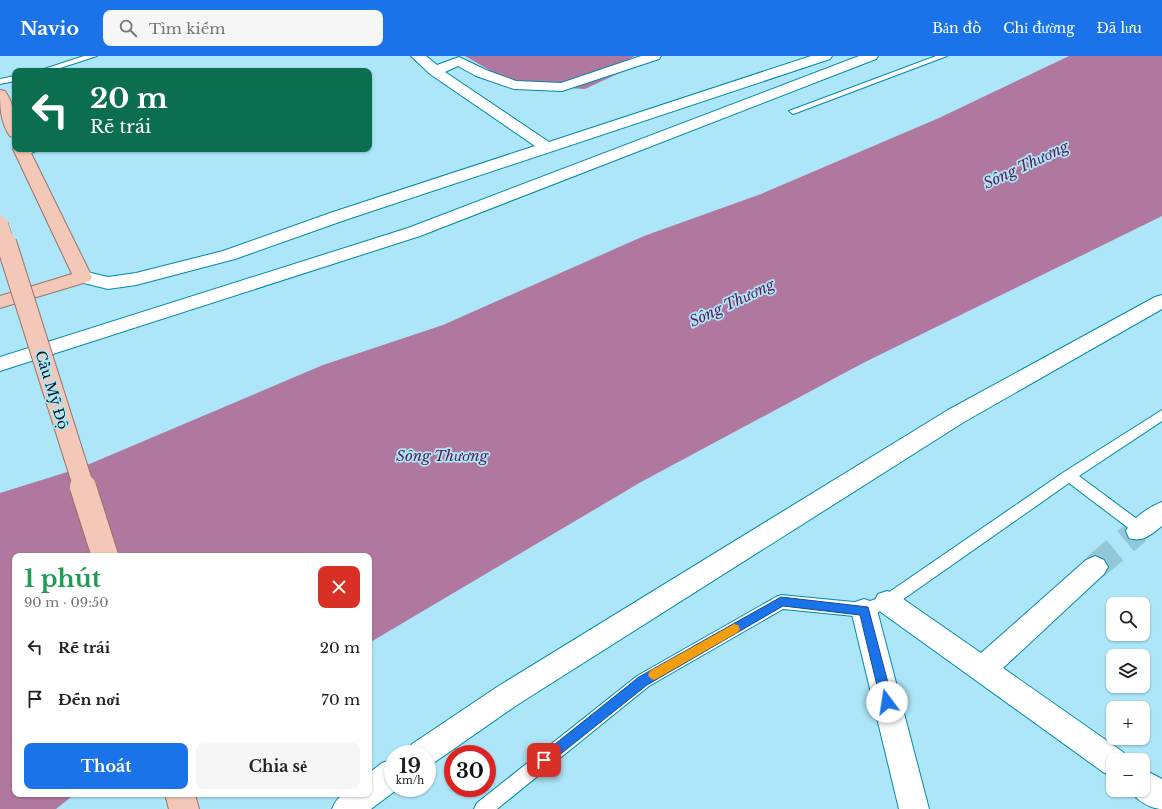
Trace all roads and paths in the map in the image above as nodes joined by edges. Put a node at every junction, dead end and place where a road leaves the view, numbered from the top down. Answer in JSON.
{"nodes":[{"id":1,"x":93,"y":56,"type":"edge"},
{"id":2,"x":418,"y":56,"type":"edge"},
{"id":3,"x":654,"y":56,"type":"edge"},
{"id":4,"x":825,"y":56,"type":"edge"},
{"id":5,"x":871,"y":56,"type":"edge"},
{"id":6,"x":936,"y":57,"type":"edge"},
{"id":7,"x":52,"y":68,"type":"edge"},
{"id":8,"x":436,"y":71,"type":"junction"},
{"id":9,"x":12,"y":79,"type":"edge"},
{"id":10,"x":0,"y":82,"type":"edge"},
{"id":11,"x":0,"y":94,"type":"edge"},
{"id":12,"x":793,"y":111,"type":"dead end"},
{"id":13,"x":12,"y":125,"type":"edge"},
{"id":14,"x":547,"y":147,"type":"junction"},
{"id":15,"x":28,"y":152,"type":"edge"},
{"id":16,"x":0,"y":224,"type":"edge"},
{"id":17,"x":81,"y":273,"type":"junction"},
{"id":18,"x":0,"y":292,"type":"edge"},
{"id":19,"x":1162,"y":301,"type":"edge"},
{"id":20,"x":0,"y":302,"type":"edge"},
{"id":21,"x":0,"y":364,"type":"edge"},
{"id":22,"x":1162,"y":415,"type":"edge"},
{"id":23,"x":1069,"y":476,"type":"junction"},
{"id":24,"x":1162,"y":512,"type":"edge"},
{"id":25,"x":1139,"y":530,"type":"joint"},
{"id":26,"x":104,"y":553,"type":"edge"},
{"id":27,"x":1095,"y":566,"type":"tunnel mouth"},
{"id":28,"x":876,"y":606,"type":"junction"},
{"id":29,"x":982,"y":669,"type":"junction"},
{"id":30,"x":435,"y":745,"type":"edge"},
{"id":31,"x":1106,"y":757,"type":"edge"},
{"id":32,"x":384,"y":781,"type":"edge"},
{"id":33,"x":1150,"y":789,"type":"edge"},
{"id":34,"x":372,"y":790,"type":"edge"},
{"id":35,"x":181,"y":797,"type":"edge"},
{"id":36,"x":362,"y":797,"type":"edge"},
{"id":37,"x":1162,"y":797,"type":"edge"},
{"id":38,"x":184,"y":809,"type":"edge"},
{"id":39,"x":347,"y":809,"type":"edge"},
{"id":40,"x":483,"y":809,"type":"edge"},
{"id":41,"x":914,"y":809,"type":"edge"}],
"edges":[{"from":1,"to":7,"type":"lane"},
{"from":2,"to":8,"type":"street"},
{"from":3,"to":8,"type":"street"},
{"from":4,"to":14,"type":"street"},
{"from":5,"to":21,"type":"street"},
{"from":6,"to":12,"type":"lane"},
{"from":8,"to":14,"type":"street"},
{"from":9,"to":10,"type":"lane"},
{"from":11,"to":13,"type":"main road"},
{"from":14,"to":17,"type":"street"},
{"from":15,"to":17,"type":"main road"},
{"from":16,"to":26,"type":"main road","name":"Cầu Mỹ Độ","bridge":true},
{"from":17,"to":18,"type":"main road"},
{"from":17,"to":20,"type":"main road"},
{"from":19,"to":30,"type":"street"},
{"from":22,"to":23,"type":"lane"},
{"from":23,"to":25,"type":"lane"},
{"from":23,"to":28,"type":"lane"},
{"from":24,"to":25,"type":"street"},
{"from":27,"to":29,"type":"street"},
{"from":28,"to":29,"type":"street"},
{"from":28,"to":40,"type":"lane"},
{"from":28,"to":41,"type":"street"},
{"from":29,"to":31,"type":"street"},
{"from":32,"to":34,"type":"street"},
{"from":33,"to":37,"type":"street"},
{"from":35,"to":38,"type":"main road"},
{"from":36,"to":39,"type":"street"}]}
